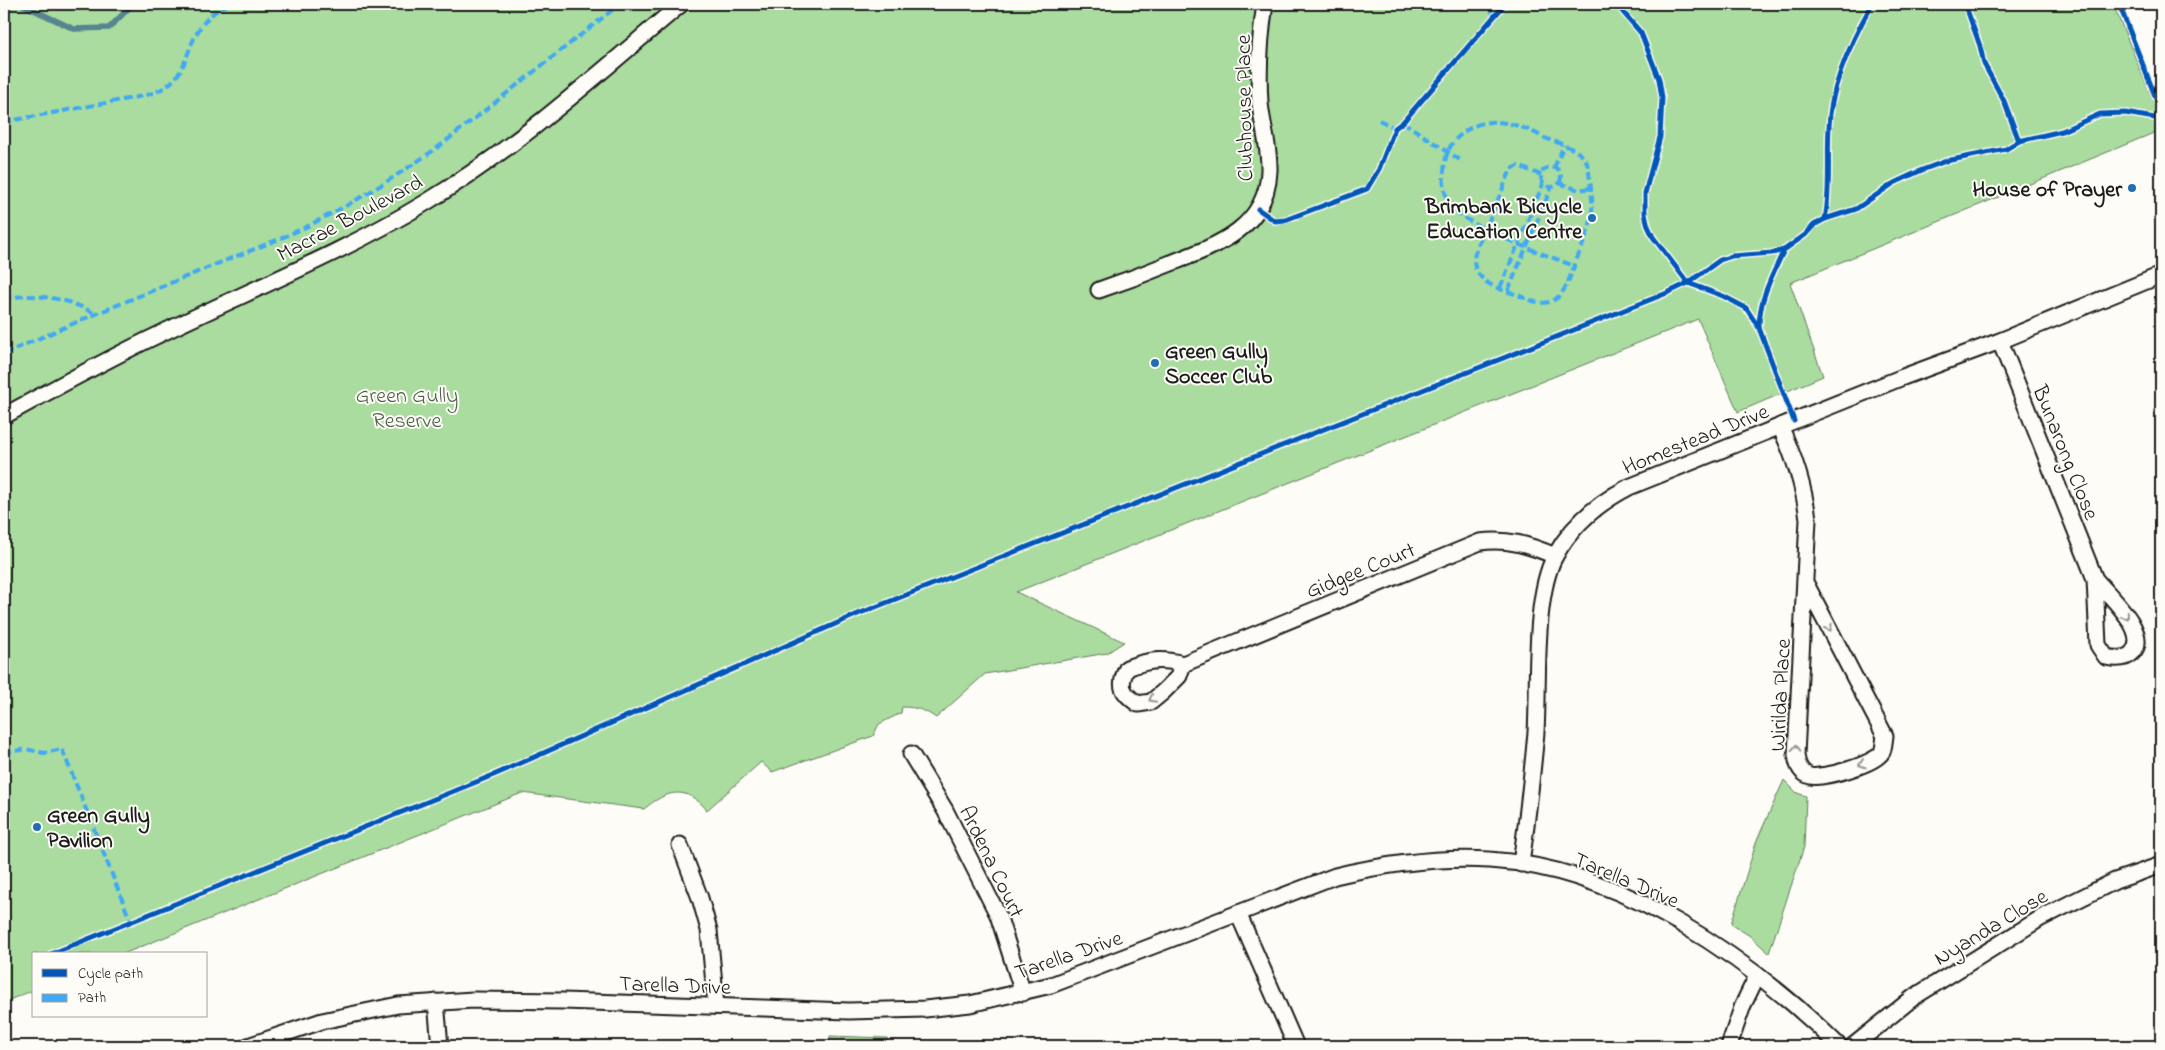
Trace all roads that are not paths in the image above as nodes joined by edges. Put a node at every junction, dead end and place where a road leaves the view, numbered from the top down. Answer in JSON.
{"nodes":[{"id":1,"x":682,"y":4,"type":"edge"},
{"id":2,"x":1265,"y":4,"type":"edge"},
{"id":3,"x":2161,"y":275,"type":"edge"},
{"id":4,"x":1099,"y":290,"type":"dead end"},
{"id":5,"x":2000,"y":341,"type":"junction"},
{"id":6,"x":4,"y":416,"type":"edge"},
{"id":7,"x":1780,"y":426,"type":"junction"},
{"id":8,"x":1555,"y":556,"type":"junction"},
{"id":9,"x":2094,"y":579,"type":"junction"},
{"id":10,"x":1806,"y":584,"type":"junction"},
{"id":11,"x":1183,"y":664,"type":"dead end"},
{"id":12,"x":912,"y":754,"type":"dead end"},
{"id":13,"x":680,"y":845,"type":"dead end"},
{"id":14,"x":1521,"y":864,"type":"junction"},
{"id":15,"x":2161,"y":865,"type":"edge"},
{"id":16,"x":1238,"y":913,"type":"junction"},
{"id":17,"x":1757,"y":976,"type":"junction"},
{"id":18,"x":1023,"y":993,"type":"junction"},
{"id":19,"x":436,"y":1002,"type":"junction"},
{"id":20,"x":716,"y":1006,"type":"junction"},
{"id":21,"x":248,"y":1046,"type":"edge"},
{"id":22,"x":440,"y":1046,"type":"edge"},
{"id":23,"x":1296,"y":1046,"type":"edge"},
{"id":24,"x":1729,"y":1046,"type":"edge"},
{"id":25,"x":1839,"y":1046,"type":"edge"},
{"id":26,"x":1853,"y":1046,"type":"edge"}],
"edges":[{"from":1,"to":6,"type":"street","name":"Macrae Boulevard"},
{"from":2,"to":4,"type":"street","name":"Clubhouse Place"},
{"from":3,"to":5,"type":"street","name":"Homestead Drive"},
{"from":5,"to":7,"type":"street","name":"Homestead Drive"},
{"from":5,"to":9,"type":"street","name":"Bunarong Close"},
{"from":7,"to":8,"type":"street","name":"Homestead Drive"},
{"from":7,"to":10,"type":"street","name":"Wirilda Place"},
{"from":8,"to":11,"type":"street","name":"Gidgee Court"},
{"from":8,"to":14,"type":"street","name":"Homestead Drive"},
{"from":9,"to":9,"type":"street","name":"Bunarong Close","one_way":true},
{"from":10,"to":10,"type":"street","name":"Wirilda Place","one_way":true},
{"from":12,"to":18,"type":"street","name":"Ardena Court"},
{"from":13,"to":20,"type":"street"},
{"from":14,"to":16,"type":"street","name":"Tarella Drive"},
{"from":14,"to":17,"type":"street","name":"Tarella Drive"},
{"from":15,"to":26,"type":"street","name":"Nyanda Close"},
{"from":16,"to":18,"type":"street","name":"Tarella Drive"},
{"from":16,"to":23,"type":"street"},
{"from":17,"to":24,"type":"street"},
{"from":17,"to":25,"type":"street","name":"Tarella Drive"},
{"from":18,"to":20,"type":"street","name":"Tarella Drive"},
{"from":19,"to":20,"type":"street","name":"Tarella Drive"},
{"from":19,"to":21,"type":"street","name":"Tarella Drive"},
{"from":19,"to":22,"type":"street"}]}
